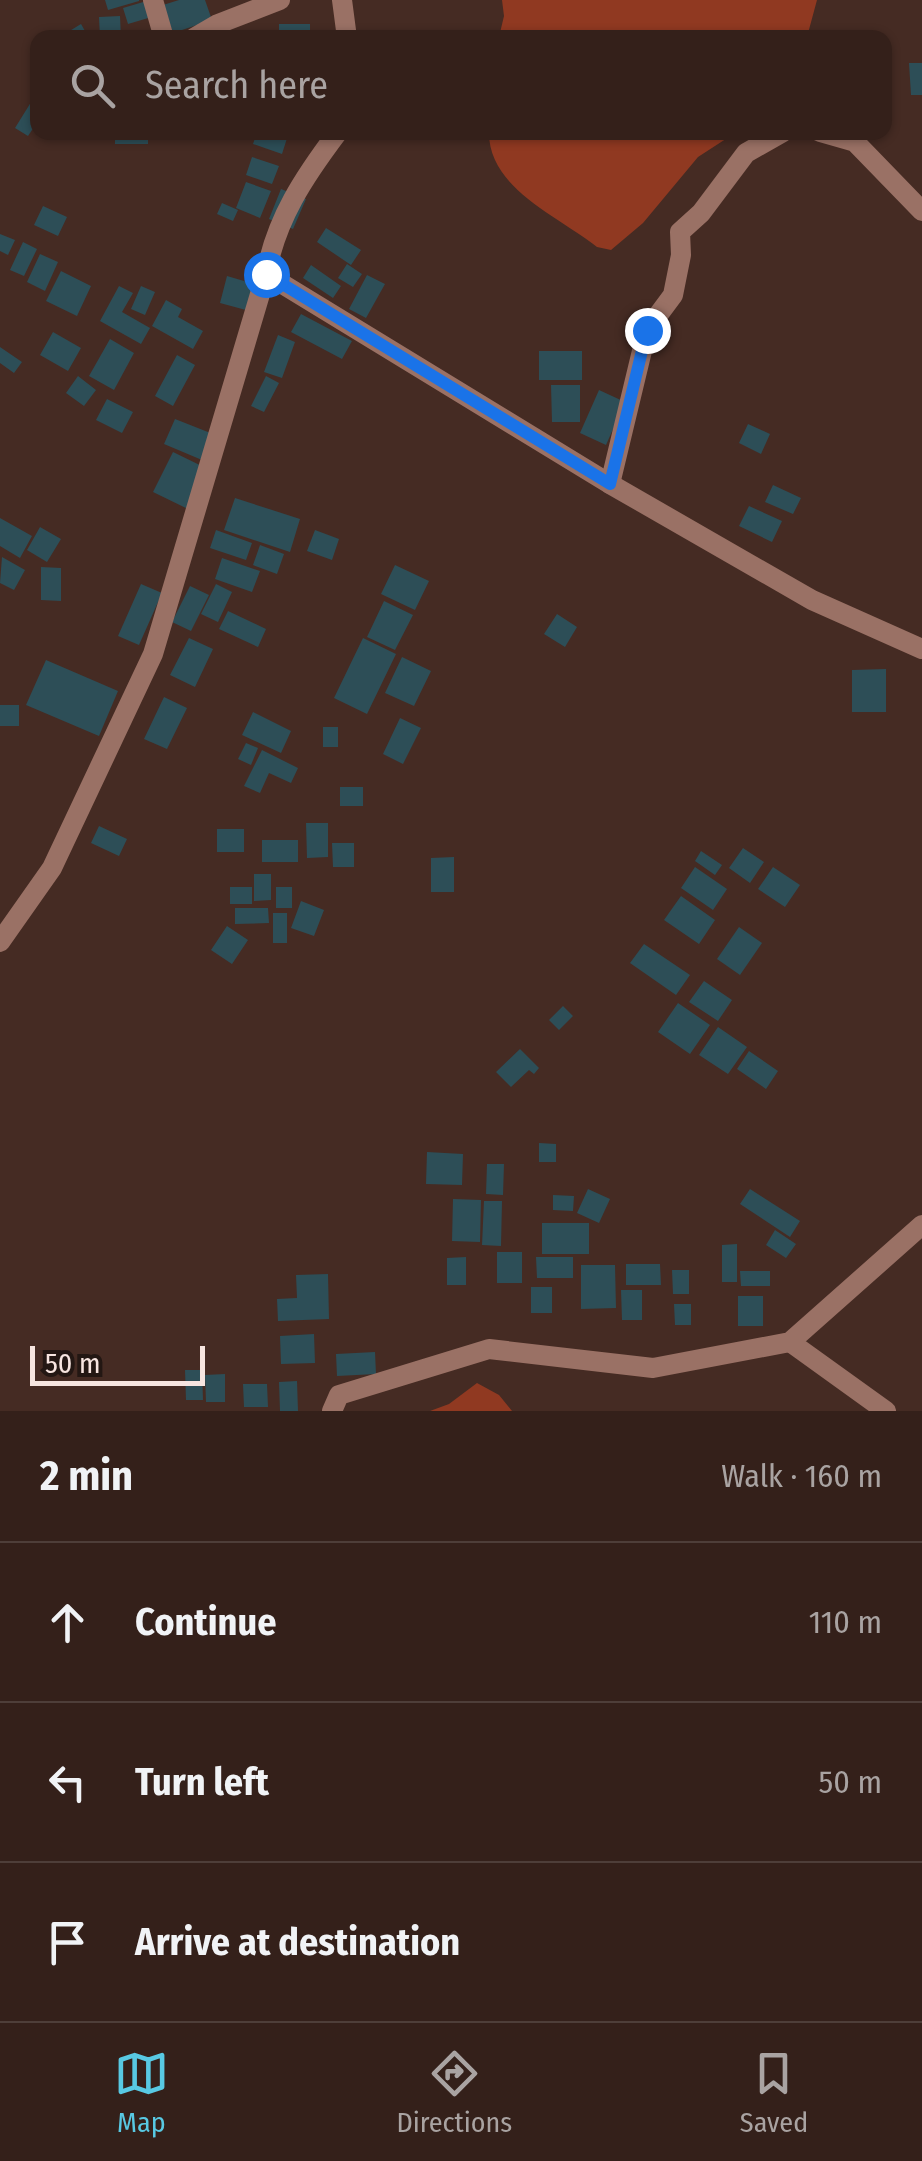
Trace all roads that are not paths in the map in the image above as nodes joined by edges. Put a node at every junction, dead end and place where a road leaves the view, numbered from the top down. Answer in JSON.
{"nodes":[{"id":1,"x":153,"y":0,"type":"edge"},
{"id":2,"x":280,"y":0,"type":"edge"},
{"id":3,"x":342,"y":0,"type":"edge"},
{"id":4,"x":162,"y":30,"type":"edge"},
{"id":5,"x":208,"y":30,"type":"edge"},
{"id":6,"x":347,"y":30,"type":"edge"},
{"id":7,"x":332,"y":140,"type":"edge"},
{"id":8,"x":769,"y":140,"type":"edge"},
{"id":9,"x":848,"y":140,"type":"edge"},
{"id":10,"x":922,"y":211,"type":"edge"},
{"id":11,"x":266,"y":274,"type":"junction"},
{"id":12,"x":610,"y":484,"type":"junction"},
{"id":13,"x":922,"y":649,"type":"edge"},
{"id":14,"x":0,"y":942,"type":"edge"},
{"id":15,"x":922,"y":1225,"type":"edge"},
{"id":16,"x":790,"y":1342,"type":"junction"},
{"id":17,"x":332,"y":1411,"type":"edge"},
{"id":18,"x":886,"y":1411,"type":"edge"}],
"edges":[{"from":1,"to":4,"type":"street"},
{"from":2,"to":5,"type":"street"},
{"from":3,"to":6,"type":"street"},
{"from":7,"to":11,"type":"street"},
{"from":8,"to":12,"type":"street"},
{"from":9,"to":10,"type":"street"},
{"from":11,"to":12,"type":"street"},
{"from":11,"to":14,"type":"street"},
{"from":12,"to":13,"type":"street"},
{"from":15,"to":16,"type":"street"},
{"from":16,"to":17,"type":"street"},
{"from":16,"to":18,"type":"street"}]}
